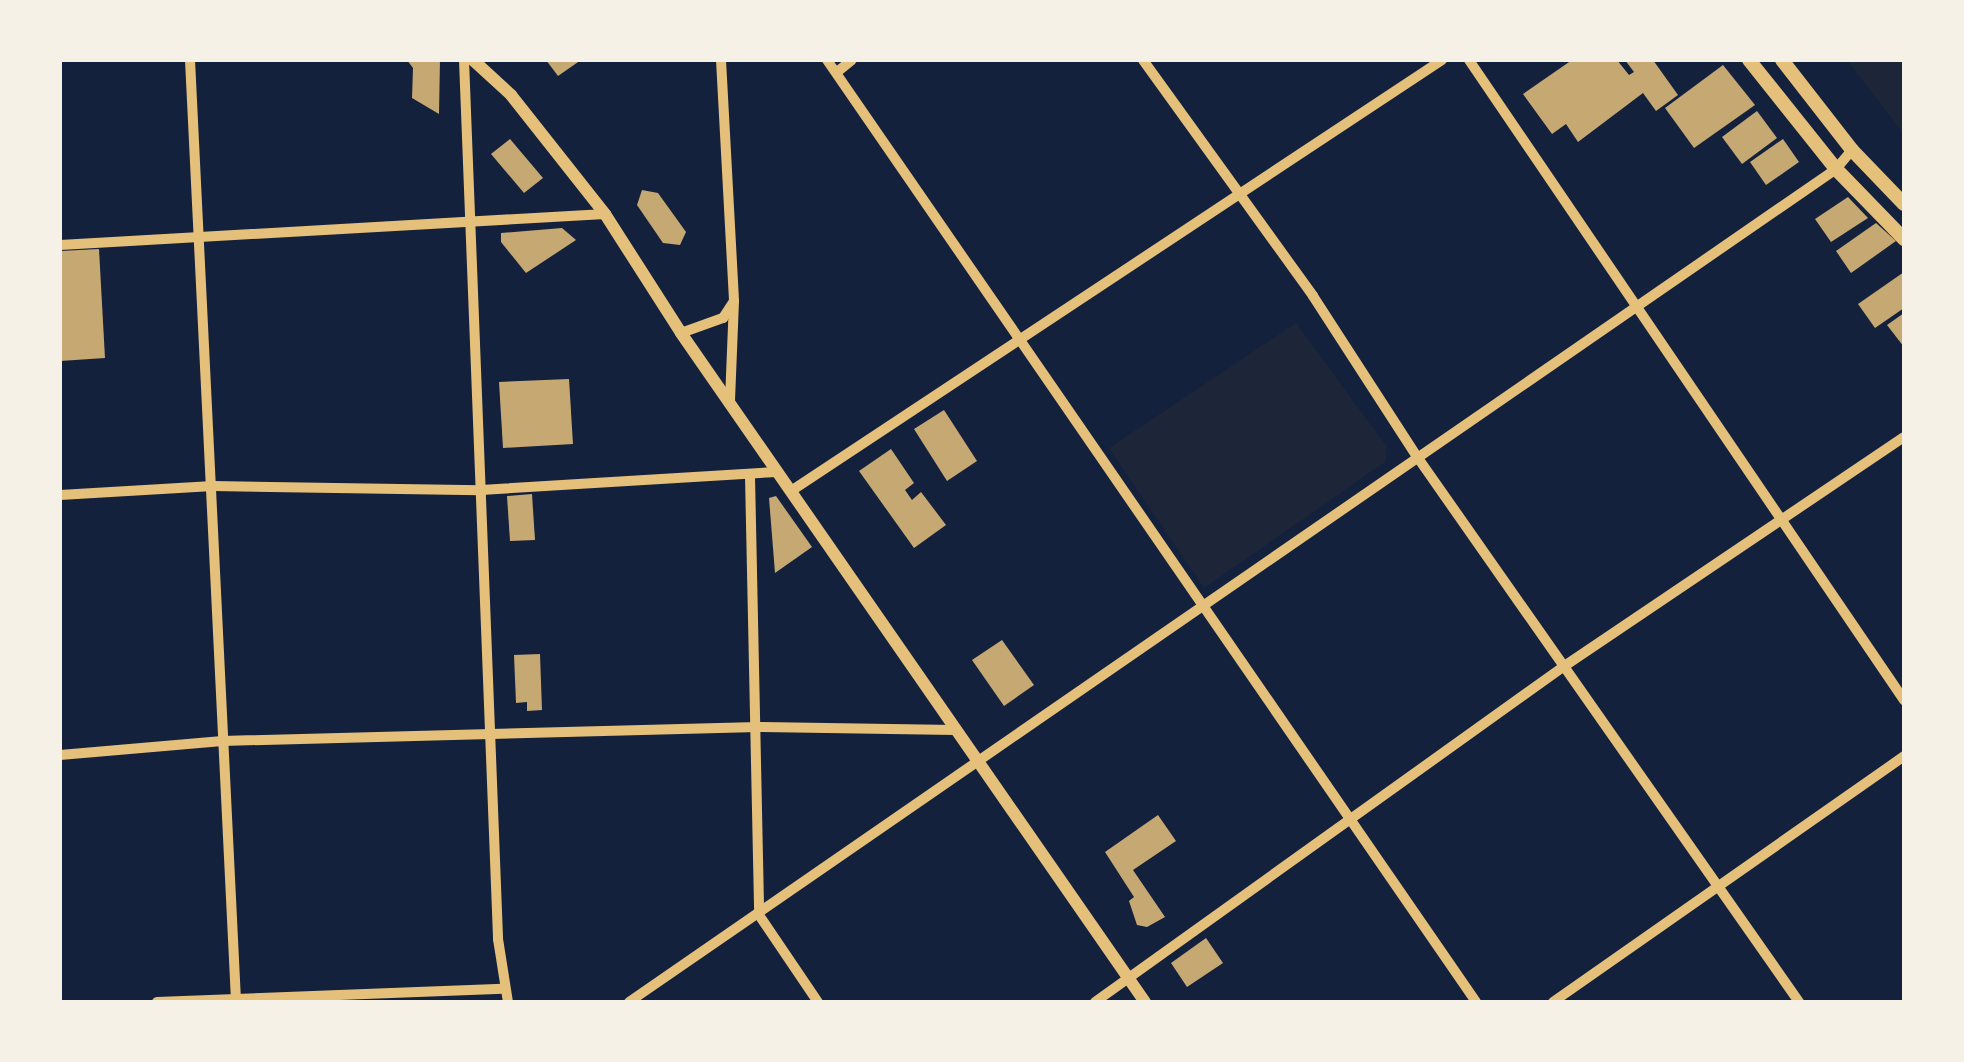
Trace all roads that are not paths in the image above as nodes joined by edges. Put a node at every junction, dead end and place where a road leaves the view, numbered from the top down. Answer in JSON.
{"nodes":[{"id":1,"x":190,"y":60,"type":"edge"},
{"id":2,"x":464,"y":60,"type":"edge"},
{"id":3,"x":474,"y":60,"type":"edge"},
{"id":4,"x":721,"y":60,"type":"edge"},
{"id":5,"x":827,"y":60,"type":"edge"},
{"id":6,"x":852,"y":60,"type":"edge"},
{"id":7,"x":1143,"y":60,"type":"edge"},
{"id":8,"x":1442,"y":60,"type":"edge"},
{"id":9,"x":1469,"y":60,"type":"edge"},
{"id":10,"x":1749,"y":60,"type":"edge"},
{"id":11,"x":1782,"y":60,"type":"edge"},
{"id":12,"x":837,"y":72,"type":"junction"},
{"id":13,"x":1852,"y":150,"type":"junction"},
{"id":14,"x":1836,"y":170,"type":"junction"},
{"id":15,"x":1240,"y":195,"type":"junction"},
{"id":16,"x":1904,"y":204,"type":"edge"},
{"id":17,"x":605,"y":214,"type":"junction"},
{"id":18,"x":466,"y":224,"type":"junction"},
{"id":19,"x":203,"y":235,"type":"junction"},
{"id":20,"x":1904,"y":239,"type":"edge"},
{"id":21,"x":60,"y":245,"type":"edge"},
{"id":22,"x":734,"y":301,"type":"junction"},
{"id":23,"x":1634,"y":305,"type":"junction"},
{"id":24,"x":681,"y":334,"type":"junction"},
{"id":25,"x":1022,"y":336,"type":"junction"},
{"id":26,"x":730,"y":403,"type":"junction"},
{"id":27,"x":1904,"y":437,"type":"edge"},
{"id":28,"x":1418,"y":458,"type":"junction"},
{"id":29,"x":776,"y":472,"type":"junction"},
{"id":30,"x":750,"y":476,"type":"junction"},
{"id":31,"x":212,"y":486,"type":"junction"},
{"id":32,"x":480,"y":490,"type":"junction"},
{"id":33,"x":791,"y":490,"type":"junction"},
{"id":34,"x":60,"y":496,"type":"edge"},
{"id":35,"x":1787,"y":519,"type":"junction"},
{"id":36,"x":1202,"y":605,"type":"junction"},
{"id":37,"x":1563,"y":667,"type":"junction"},
{"id":38,"x":1904,"y":700,"type":"edge"},
{"id":39,"x":758,"y":727,"type":"junction"},
{"id":40,"x":955,"y":730,"type":"junction"},
{"id":41,"x":494,"y":738,"type":"junction"},
{"id":42,"x":222,"y":741,"type":"junction"},
{"id":43,"x":60,"y":755,"type":"edge"},
{"id":44,"x":1904,"y":756,"type":"edge"},
{"id":45,"x":980,"y":763,"type":"junction"},
{"id":46,"x":1354,"y":822,"type":"junction"},
{"id":47,"x":1719,"y":883,"type":"junction"},
{"id":48,"x":759,"y":914,"type":"junction"},
{"id":49,"x":1129,"y":978,"type":"junction"},
{"id":50,"x":504,"y":989,"type":"junction"},
{"id":51,"x":236,"y":1000,"type":"edge"},
{"id":52,"x":157,"y":1002,"type":"edge"},
{"id":53,"x":508,"y":1002,"type":"edge"},
{"id":54,"x":629,"y":1002,"type":"edge"},
{"id":55,"x":818,"y":1002,"type":"edge"},
{"id":56,"x":1095,"y":1002,"type":"edge"},
{"id":57,"x":1145,"y":1002,"type":"edge"},
{"id":58,"x":1476,"y":1002,"type":"edge"},
{"id":59,"x":1553,"y":1002,"type":"edge"},
{"id":60,"x":1798,"y":1002,"type":"edge"}],
"edges":[{"from":1,"to":19,"type":"street"},
{"from":2,"to":18,"type":"street"},
{"from":3,"to":17,"type":"street"},
{"from":4,"to":22,"type":"street"},
{"from":5,"to":12,"type":"street"},
{"from":6,"to":12,"type":"street"},
{"from":7,"to":15,"type":"street"},
{"from":8,"to":15,"type":"street"},
{"from":9,"to":23,"type":"street"},
{"from":10,"to":14,"type":"main road"},
{"from":11,"to":13,"type":"main road"},
{"from":12,"to":25,"type":"street"},
{"from":13,"to":14,"type":"street"},
{"from":13,"to":16,"type":"main road"},
{"from":14,"to":20,"type":"main road"},
{"from":14,"to":23,"type":"street"},
{"from":15,"to":25,"type":"street"},
{"from":15,"to":28,"type":"street"},
{"from":17,"to":18,"type":"street"},
{"from":17,"to":24,"type":"street"},
{"from":18,"to":19,"type":"street"},
{"from":18,"to":32,"type":"street"},
{"from":19,"to":21,"type":"street"},
{"from":19,"to":31,"type":"street"},
{"from":22,"to":24,"type":"street"},
{"from":22,"to":26,"type":"street"},
{"from":23,"to":28,"type":"street"},
{"from":23,"to":35,"type":"street"},
{"from":24,"to":26,"type":"street"},
{"from":25,"to":33,"type":"street"},
{"from":25,"to":36,"type":"street"},
{"from":26,"to":29,"type":"street"},
{"from":27,"to":35,"type":"street"},
{"from":28,"to":36,"type":"street"},
{"from":28,"to":37,"type":"street"},
{"from":29,"to":30,"type":"street"},
{"from":29,"to":33,"type":"street"},
{"from":30,"to":32,"type":"street"},
{"from":30,"to":39,"type":"street"},
{"from":31,"to":32,"type":"street"},
{"from":31,"to":34,"type":"street"},
{"from":31,"to":42,"type":"street"},
{"from":32,"to":41,"type":"street"},
{"from":33,"to":40,"type":"street"},
{"from":35,"to":37,"type":"street"},
{"from":35,"to":38,"type":"street"},
{"from":36,"to":45,"type":"street"},
{"from":36,"to":46,"type":"street"},
{"from":37,"to":46,"type":"street"},
{"from":37,"to":47,"type":"street"},
{"from":39,"to":40,"type":"street"},
{"from":39,"to":41,"type":"street"},
{"from":39,"to":48,"type":"street"},
{"from":40,"to":45,"type":"street"},
{"from":41,"to":42,"type":"street"},
{"from":41,"to":50,"type":"street"},
{"from":42,"to":43,"type":"street"},
{"from":42,"to":51,"type":"street"},
{"from":44,"to":47,"type":"street"},
{"from":45,"to":48,"type":"street"},
{"from":45,"to":49,"type":"street"},
{"from":46,"to":49,"type":"street"},
{"from":46,"to":58,"type":"street"},
{"from":47,"to":59,"type":"street"},
{"from":47,"to":60,"type":"street"},
{"from":48,"to":54,"type":"street"},
{"from":48,"to":55,"type":"street"},
{"from":49,"to":56,"type":"street"},
{"from":49,"to":57,"type":"street"},
{"from":50,"to":51,"type":"street"},
{"from":50,"to":53,"type":"street"},
{"from":51,"to":52,"type":"street"}]}
